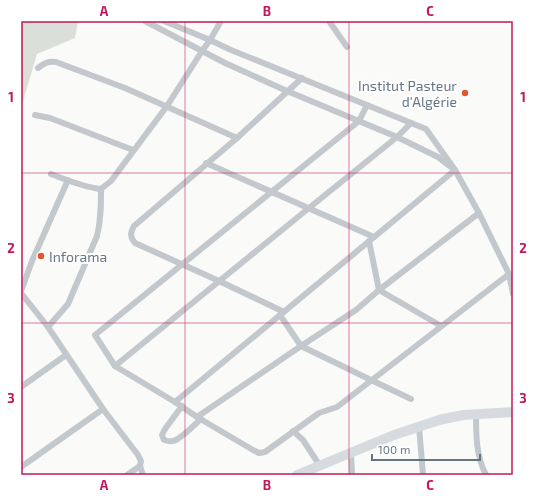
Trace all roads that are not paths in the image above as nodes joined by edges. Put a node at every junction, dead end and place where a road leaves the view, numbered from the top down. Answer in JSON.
{"nodes":[{"id":1,"x":146,"y":21,"type":"edge"},
{"id":2,"x":164,"y":21,"type":"edge"},
{"id":3,"x":221,"y":21,"type":"edge"},
{"id":4,"x":329,"y":21,"type":"edge"},
{"id":5,"x":210,"y":40,"type":"junction"},
{"id":6,"x":347,"y":47,"type":"dead end"},
{"id":7,"x":202,"y":51,"type":"junction"},
{"id":8,"x":38,"y":68,"type":"dead end"},
{"id":9,"x":302,"y":78,"type":"junction"},
{"id":10,"x":287,"y":91,"type":"junction"},
{"id":11,"x":367,"y":105,"type":"junction"},
{"id":12,"x":167,"y":106,"type":"junction"},
{"id":13,"x":35,"y":115,"type":"dead end"},
{"id":14,"x":358,"y":121,"type":"junction"},
{"id":15,"x":411,"y":123,"type":"junction"},
{"id":16,"x":397,"y":137,"type":"junction"},
{"id":17,"x":236,"y":138,"type":"junction"},
{"id":18,"x":134,"y":150,"type":"junction"},
{"id":19,"x":206,"y":163,"type":"junction"},
{"id":20,"x":455,"y":170,"type":"junction"},
{"id":21,"x":52,"y":174,"type":"dead end"},
{"id":22,"x":68,"y":180,"type":"junction"},
{"id":23,"x":101,"y":189,"type":"junction"},
{"id":24,"x":272,"y":192,"type":"junction"},
{"id":25,"x":309,"y":208,"type":"junction"},
{"id":26,"x":479,"y":213,"type":"junction"},
{"id":27,"x":371,"y":239,"type":"junction"},
{"id":28,"x":182,"y":265,"type":"junction"},
{"id":29,"x":509,"y":274,"type":"junction"},
{"id":30,"x":219,"y":280,"type":"junction"},
{"id":31,"x":379,"y":290,"type":"junction"},
{"id":32,"x":21,"y":292,"type":"edge"},
{"id":33,"x":513,"y":294,"type":"edge"},
{"id":34,"x":23,"y":302,"type":"edge"},
{"id":35,"x":282,"y":313,"type":"junction"},
{"id":36,"x":441,"y":326,"type":"junction"},
{"id":37,"x":48,"y":327,"type":"junction"},
{"id":38,"x":301,"y":346,"type":"junction"},
{"id":39,"x":66,"y":355,"type":"junction"},
{"id":40,"x":115,"y":366,"type":"junction"},
{"id":41,"x":371,"y":380,"type":"junction"},
{"id":42,"x":21,"y":387,"type":"edge"},
{"id":43,"x":411,"y":399,"type":"dead end"},
{"id":44,"x":175,"y":402,"type":"junction"},
{"id":45,"x":182,"y":406,"type":"junction"},
{"id":46,"x":103,"y":409,"type":"junction"},
{"id":47,"x":513,"y":412,"type":"edge"},
{"id":48,"x":476,"y":414,"type":"junction"},
{"id":49,"x":199,"y":418,"type":"junction"},
{"id":50,"x":419,"y":426,"type":"junction"},
{"id":51,"x":293,"y":431,"type":"junction"},
{"id":52,"x":351,"y":453,"type":"junction"},
{"id":53,"x":140,"y":466,"type":"junction"},
{"id":54,"x":320,"y":466,"type":"junction"},
{"id":55,"x":21,"y":467,"type":"edge"},
{"id":56,"x":127,"y":475,"type":"edge"},
{"id":57,"x":143,"y":475,"type":"edge"},
{"id":58,"x":296,"y":475,"type":"edge"},
{"id":59,"x":352,"y":475,"type":"edge"},
{"id":60,"x":423,"y":475,"type":"edge"},
{"id":61,"x":486,"y":475,"type":"edge"}],
"edges":[{"from":1,"to":7,"type":"street"},
{"from":2,"to":5,"type":"street"},
{"from":3,"to":5,"type":"street"},
{"from":4,"to":6,"type":"street"},
{"from":5,"to":7,"type":"street"},
{"from":5,"to":9,"type":"street"},
{"from":7,"to":10,"type":"street"},
{"from":7,"to":12,"type":"street"},
{"from":8,"to":12,"type":"street"},
{"from":9,"to":10,"type":"street"},
{"from":9,"to":11,"type":"street"},
{"from":10,"to":14,"type":"street"},
{"from":10,"to":17,"type":"street"},
{"from":11,"to":14,"type":"street"},
{"from":11,"to":15,"type":"street"},
{"from":12,"to":17,"type":"street"},
{"from":12,"to":18,"type":"street"},
{"from":13,"to":18,"type":"street"},
{"from":14,"to":16,"type":"street"},
{"from":14,"to":24,"type":"street"},
{"from":15,"to":16,"type":"street"},
{"from":15,"to":20,"type":"street"},
{"from":16,"to":20,"type":"street"},
{"from":16,"to":25,"type":"street"},
{"from":17,"to":19,"type":"street"},
{"from":18,"to":23,"type":"street"},
{"from":19,"to":24,"type":"street"},
{"from":19,"to":28,"type":"street"},
{"from":20,"to":26,"type":"street"},
{"from":20,"to":27,"type":"street"},
{"from":21,"to":22,"type":"street"},
{"from":22,"to":23,"type":"street"},
{"from":22,"to":32,"type":"street"},
{"from":23,"to":37,"type":"street"},
{"from":24,"to":25,"type":"street"},
{"from":24,"to":28,"type":"street"},
{"from":25,"to":27,"type":"street"},
{"from":25,"to":30,"type":"street"},
{"from":26,"to":29,"type":"street"},
{"from":26,"to":31,"type":"street"},
{"from":27,"to":31,"type":"street"},
{"from":27,"to":35,"type":"street"},
{"from":28,"to":30,"type":"street"},
{"from":28,"to":40,"type":"street"},
{"from":29,"to":33,"type":"street"},
{"from":29,"to":36,"type":"street"},
{"from":30,"to":35,"type":"street"},
{"from":30,"to":40,"type":"street"},
{"from":31,"to":36,"type":"street"},
{"from":31,"to":38,"type":"street"},
{"from":32,"to":34,"type":"street"},
{"from":34,"to":37,"type":"street"},
{"from":35,"to":38,"type":"street"},
{"from":35,"to":44,"type":"street"},
{"from":36,"to":41,"type":"street"},
{"from":37,"to":39,"type":"street"},
{"from":38,"to":41,"type":"street"},
{"from":38,"to":49,"type":"street"},
{"from":39,"to":42,"type":"street"},
{"from":39,"to":46,"type":"street"},
{"from":40,"to":44,"type":"street"},
{"from":41,"to":43,"type":"street"},
{"from":41,"to":51,"type":"street"},
{"from":44,"to":45,"type":"street"},
{"from":45,"to":49,"type":"street"},
{"from":45,"to":49,"type":"street"},
{"from":46,"to":53,"type":"street"},
{"from":46,"to":55,"type":"street"},
{"from":47,"to":48,"type":"main road"},
{"from":48,"to":50,"type":"main road"},
{"from":48,"to":61,"type":"street"},
{"from":49,"to":51,"type":"street"},
{"from":50,"to":52,"type":"main road"},
{"from":50,"to":60,"type":"street"},
{"from":51,"to":54,"type":"street"},
{"from":52,"to":54,"type":"main road"},
{"from":52,"to":59,"type":"street"},
{"from":53,"to":56,"type":"street"},
{"from":53,"to":57,"type":"street"},
{"from":54,"to":58,"type":"main road"}]}
